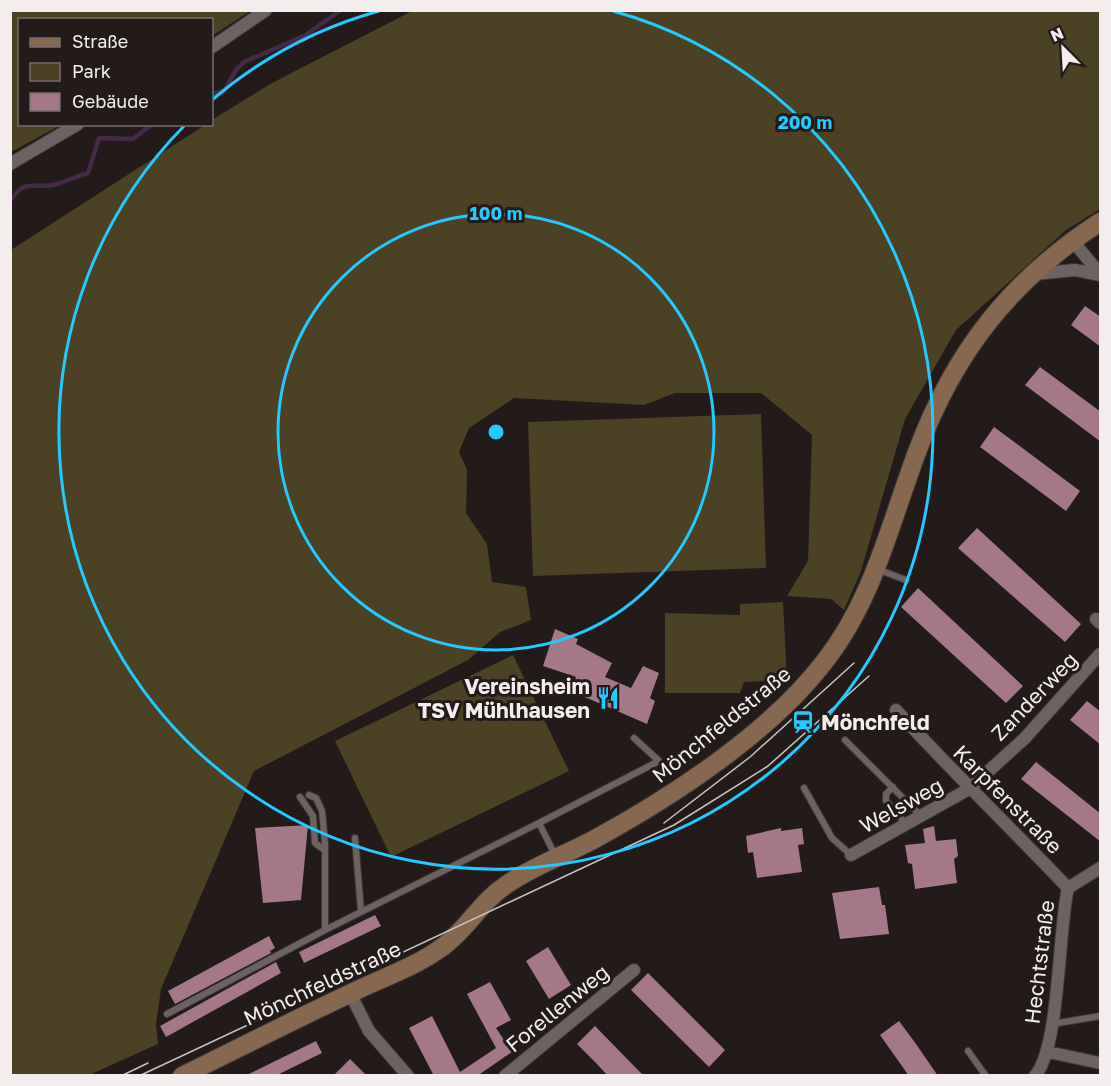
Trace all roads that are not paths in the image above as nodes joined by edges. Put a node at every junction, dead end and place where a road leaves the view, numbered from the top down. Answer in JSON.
{"nodes":[{"id":1,"x":266,"y":10,"type":"edge"},
{"id":2,"x":213,"y":46,"type":"edge"},
{"id":3,"x":75,"y":126,"type":"edge"},
{"id":4,"x":10,"y":164,"type":"edge"},
{"id":5,"x":1101,"y":222,"type":"edge"},
{"id":6,"x":1072,"y":240,"type":"junction"},
{"id":7,"x":1101,"y":274,"type":"edge"},
{"id":8,"x":1031,"y":275,"type":"junction"},
{"id":9,"x":876,"y":569,"type":"junction"},
{"id":10,"x":906,"y":580,"type":"dead end"},
{"id":11,"x":1101,"y":654,"type":"edge"},
{"id":12,"x":896,"y":710,"type":"dead end"},
{"id":13,"x":634,"y":738,"type":"dead end"},
{"id":14,"x":845,"y":740,"type":"dead end"},
{"id":15,"x":892,"y":787,"type":"junction"},
{"id":16,"x":804,"y":788,"type":"dead end"},
{"id":17,"x":969,"y":789,"type":"junction"},
{"id":18,"x":309,"y":795,"type":"dead end"},
{"id":19,"x":300,"y":797,"type":"dead end"},
{"id":20,"x":921,"y":817,"type":"junction"},
{"id":21,"x":539,"y":823,"type":"junction"},
{"id":22,"x":907,"y":825,"type":"junction"},
{"id":23,"x":355,"y":838,"type":"dead end"},
{"id":24,"x":323,"y":849,"type":"junction"},
{"id":25,"x":851,"y":855,"type":"joint"},
{"id":26,"x":557,"y":858,"type":"junction"},
{"id":27,"x":1101,"y":868,"type":"edge"},
{"id":28,"x":1068,"y":888,"type":"junction"},
{"id":29,"x":361,"y":911,"type":"junction"},
{"id":30,"x":325,"y":930,"type":"junction"},
{"id":31,"x":634,"y":970,"type":"dead end"},
{"id":32,"x":350,"y":993,"type":"junction"},
{"id":33,"x":167,"y":1014,"type":"dead end"},
{"id":34,"x":1101,"y":1016,"type":"edge"},
{"id":35,"x":1052,"y":1024,"type":"junction"},
{"id":36,"x":968,"y":1051,"type":"dead end"},
{"id":37,"x":1048,"y":1052,"type":"junction"},
{"id":38,"x":1101,"y":1063,"type":"edge"},
{"id":39,"x":182,"y":1076,"type":"edge"},
{"id":40,"x":408,"y":1076,"type":"edge"},
{"id":41,"x":505,"y":1076,"type":"edge"},
{"id":42,"x":986,"y":1076,"type":"edge"},
{"id":43,"x":1035,"y":1076,"type":"edge"}],
"edges":[{"from":1,"to":2,"type":"street"},
{"from":3,"to":4,"type":"street"},
{"from":5,"to":6,"type":"main road","name":"Mönchfeldstraße"},
{"from":6,"to":7,"type":"street"},
{"from":6,"to":8,"type":"main road","name":"Mönchfeldstraße"},
{"from":7,"to":8,"type":"street"},
{"from":8,"to":9,"type":"main road","name":"Mönchfeldstraße"},
{"from":9,"to":10,"type":"lane"},
{"from":9,"to":26,"type":"main road","name":"Mönchfeldstraße"},
{"from":11,"to":17,"type":"street","name":"Zanderweg"},
{"from":12,"to":17,"type":"street","name":"Karpfenstraße"},
{"from":13,"to":21,"type":"lane"},
{"from":14,"to":15,"type":"lane"},
{"from":15,"to":20,"type":"lane"},
{"from":15,"to":22,"type":"lane"},
{"from":16,"to":25,"type":"lane"},
{"from":17,"to":20,"type":"street","name":"Welsweg"},
{"from":17,"to":28,"type":"street","name":"Karpfenstraße"},
{"from":18,"to":24,"type":"lane"},
{"from":19,"to":24,"type":"lane"},
{"from":20,"to":22,"type":"street","name":"Welsweg"},
{"from":21,"to":26,"type":"lane"},
{"from":21,"to":29,"type":"lane"},
{"from":22,"to":25,"type":"street","name":"Welsweg"},
{"from":23,"to":29,"type":"lane"},
{"from":24,"to":30,"type":"lane"},
{"from":26,"to":32,"type":"main road","name":"Mönchfeldstraße"},
{"from":27,"to":28,"type":"street","name":"Hechtstraße"},
{"from":28,"to":35,"type":"street","name":"Hechtstraße"},
{"from":29,"to":30,"type":"lane"},
{"from":30,"to":33,"type":"lane"},
{"from":31,"to":41,"type":"street","name":"Forellenweg"},
{"from":32,"to":39,"type":"main road","name":"Mönchfeldstraße"},
{"from":32,"to":40,"type":"street"},
{"from":34,"to":35,"type":"lane"},
{"from":35,"to":37,"type":"street","name":"Hechtstraße"},
{"from":36,"to":42,"type":"lane"},
{"from":37,"to":38,"type":"street"},
{"from":37,"to":43,"type":"street","name":"Hechtstraße"}]}
